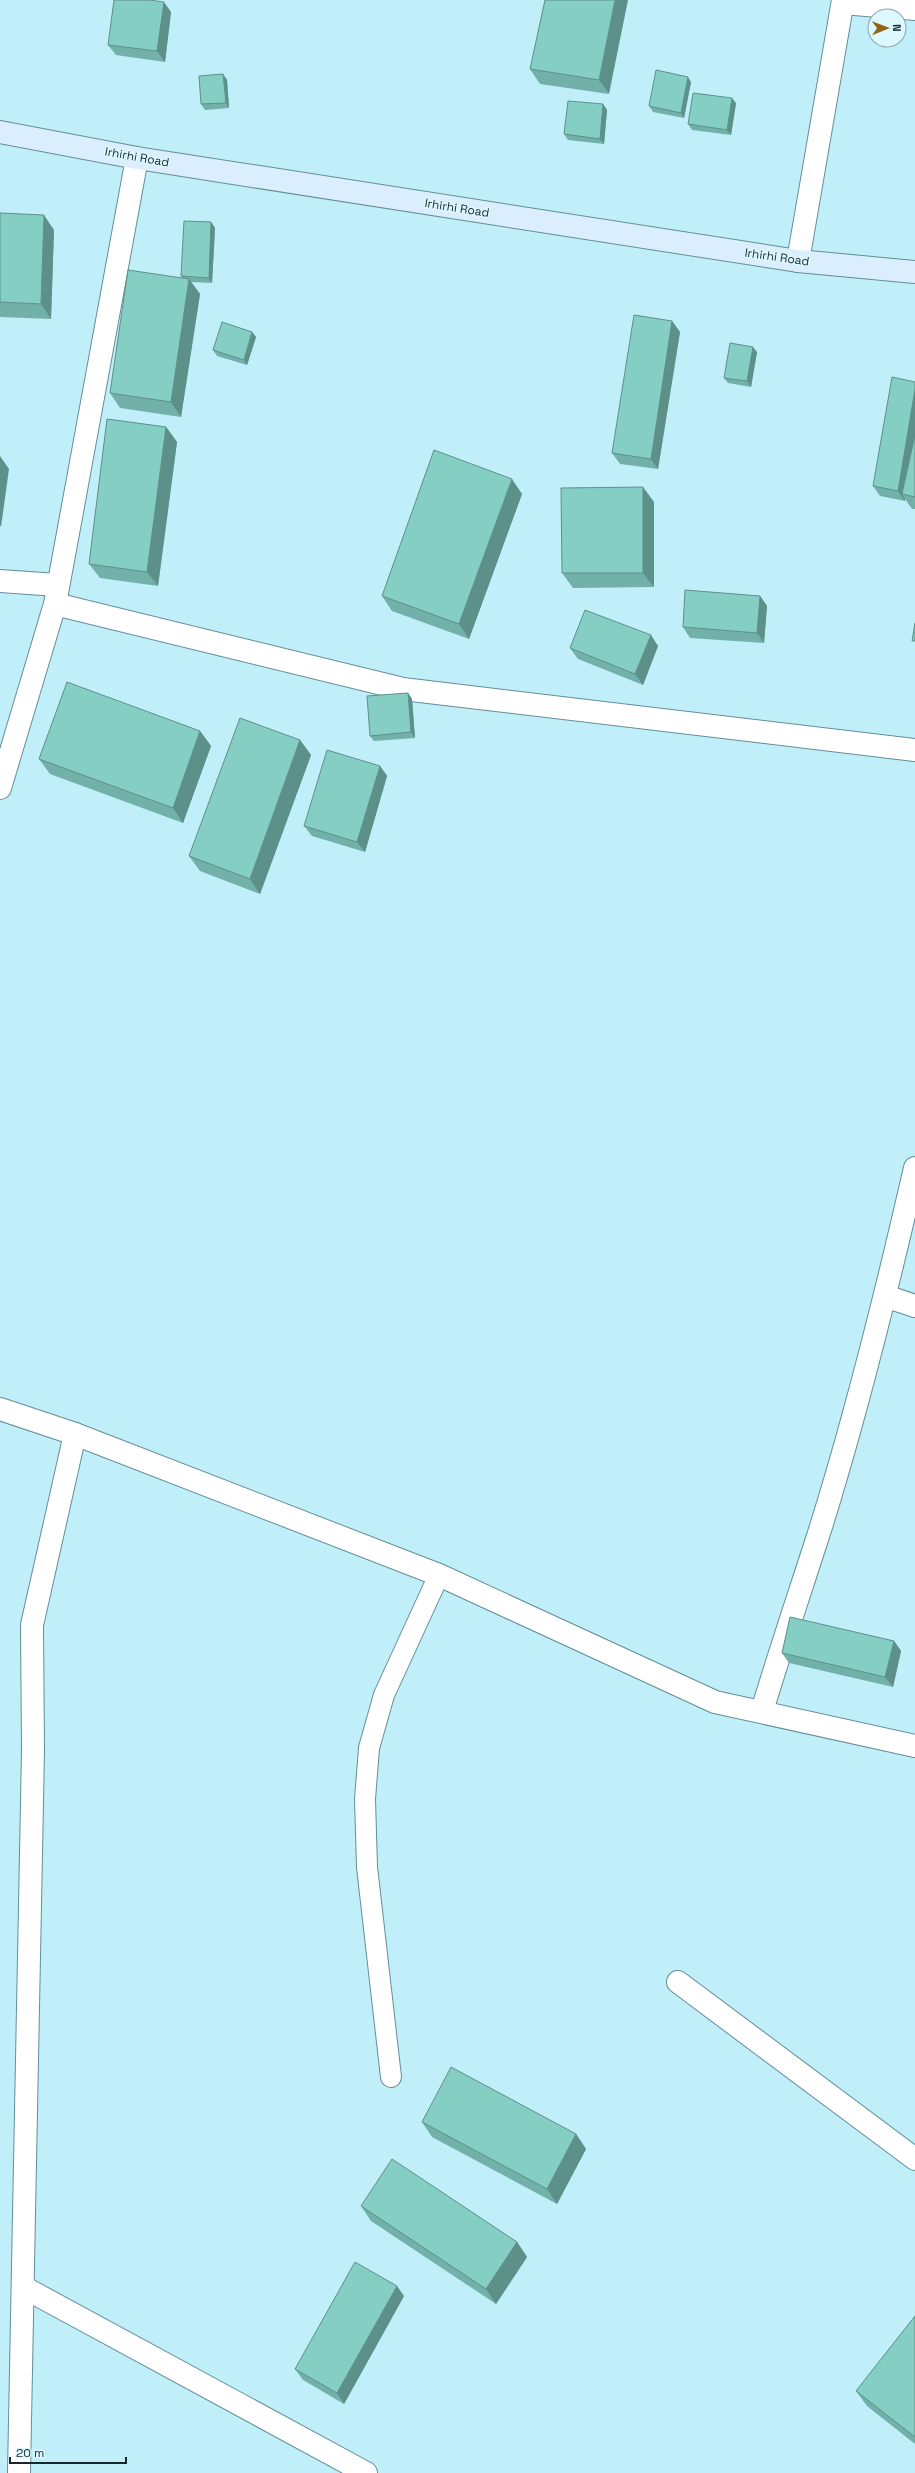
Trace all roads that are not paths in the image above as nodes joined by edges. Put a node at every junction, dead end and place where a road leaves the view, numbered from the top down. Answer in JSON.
{"nodes":[{"id":1,"x":842,"y":2,"type":"edge"},
{"id":2,"x":915,"y":10,"type":"edge"},
{"id":3,"x":0,"y":132,"type":"edge"},
{"id":4,"x":137,"y":158,"type":"junction"},
{"id":5,"x":798,"y":261,"type":"junction"},
{"id":6,"x":915,"y":272,"type":"edge"},
{"id":7,"x":0,"y":581,"type":"edge"},
{"id":8,"x":56,"y":594,"type":"junction"},
{"id":9,"x":915,"y":750,"type":"edge"},
{"id":10,"x":0,"y":788,"type":"edge"},
{"id":11,"x":915,"y":1168,"type":"edge"},
{"id":12,"x":885,"y":1296,"type":"junction"},
{"id":13,"x":915,"y":1306,"type":"edge"},
{"id":14,"x":0,"y":1409,"type":"edge"},
{"id":15,"x":75,"y":1434,"type":"junction"},
{"id":16,"x":439,"y":1576,"type":"junction"},
{"id":17,"x":762,"y":1711,"type":"junction"},
{"id":18,"x":915,"y":1746,"type":"edge"},
{"id":19,"x":678,"y":1982,"type":"dead end"},
{"id":20,"x":391,"y":2077,"type":"dead end"},
{"id":21,"x":915,"y":2160,"type":"edge"},
{"id":22,"x":23,"y":2287,"type":"junction"},
{"id":23,"x":19,"y":2473,"type":"edge"},
{"id":24,"x":366,"y":2473,"type":"edge"}],
"edges":[{"from":1,"to":2,"type":"lane"},
{"from":1,"to":5,"type":"street"},
{"from":3,"to":4,"type":"street","name":"Irhirhi Road"},
{"from":4,"to":5,"type":"street","name":"Irhirhi Road"},
{"from":4,"to":8,"type":"street"},
{"from":5,"to":6,"type":"street","name":"Irhirhi Road"},
{"from":7,"to":8,"type":"street"},
{"from":8,"to":9,"type":"street"},
{"from":8,"to":10,"type":"street"},
{"from":11,"to":12,"type":"street"},
{"from":12,"to":13,"type":"street"},
{"from":12,"to":17,"type":"street"},
{"from":14,"to":15,"type":"street"},
{"from":15,"to":16,"type":"street"},
{"from":15,"to":22,"type":"street"},
{"from":16,"to":17,"type":"street"},
{"from":16,"to":20,"type":"lane"},
{"from":17,"to":18,"type":"street"},
{"from":19,"to":21,"type":"street"},
{"from":22,"to":23,"type":"street"},
{"from":22,"to":24,"type":"street"}]}
